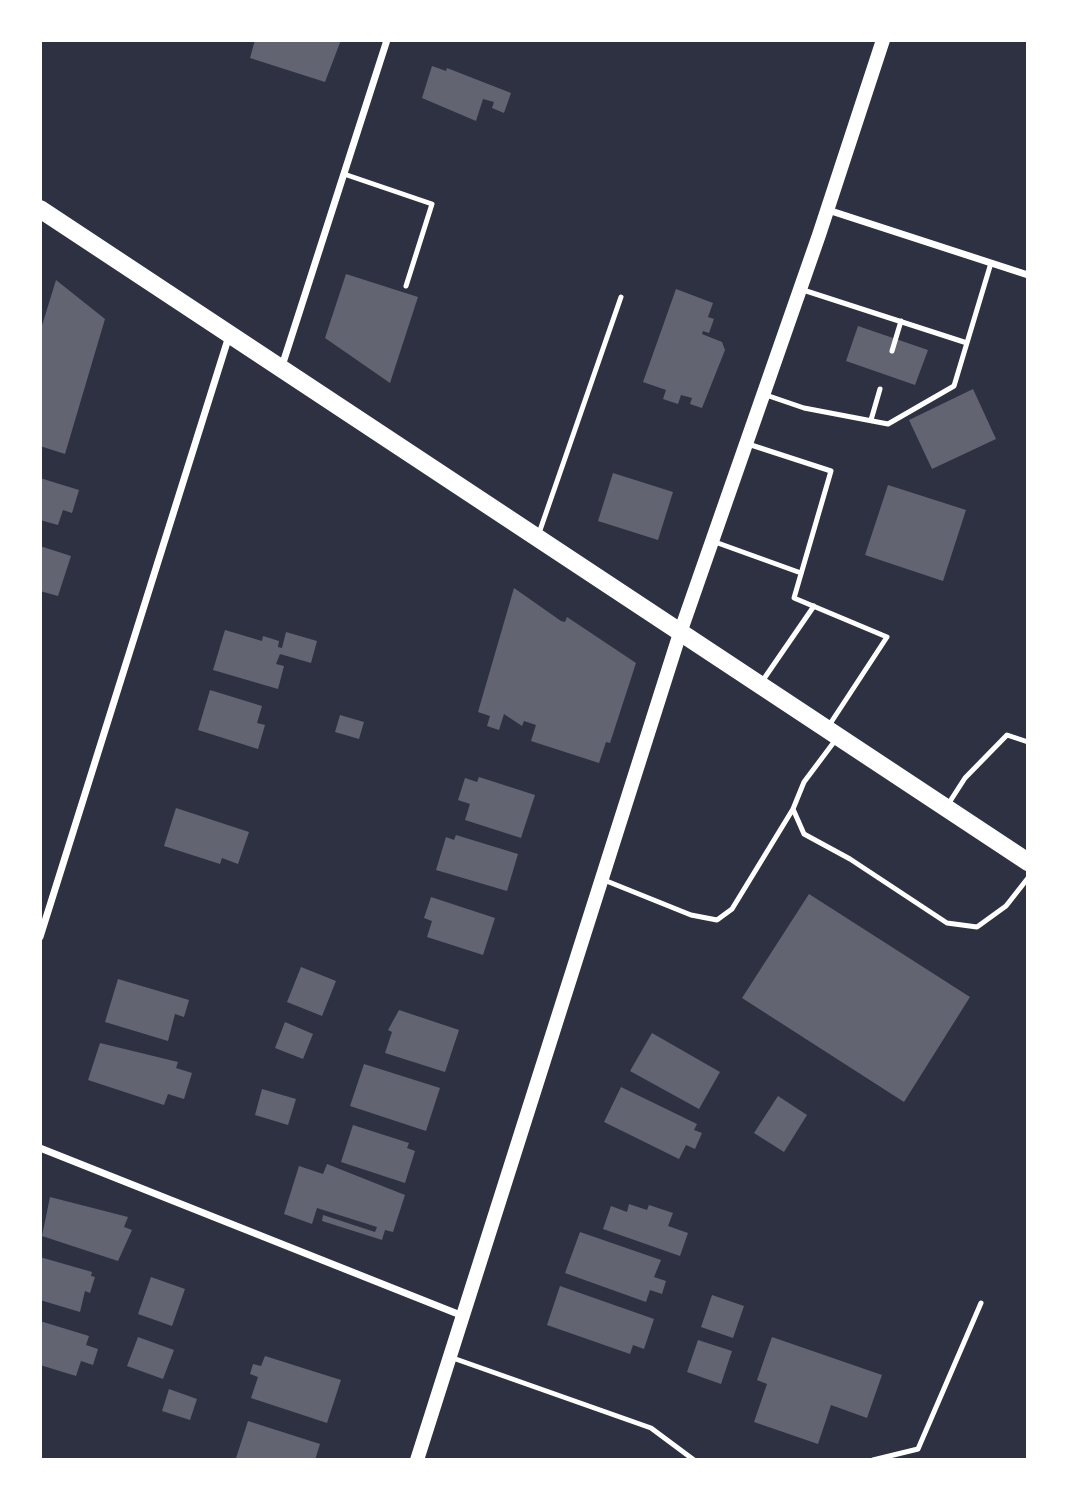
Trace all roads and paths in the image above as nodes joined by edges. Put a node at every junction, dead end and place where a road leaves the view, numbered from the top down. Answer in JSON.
{"nodes":[{"id":1,"x":387,"y":40,"type":"edge"},
{"id":2,"x":883,"y":40,"type":"edge"},
{"id":3,"x":344,"y":174,"type":"junction"},
{"id":4,"x":40,"y":209,"type":"edge"},
{"id":5,"x":828,"y":210,"type":"junction"},
{"id":6,"x":991,"y":263,"type":"junction"},
{"id":7,"x":1028,"y":275,"type":"edge"},
{"id":8,"x":406,"y":286,"type":"dead end"},
{"id":9,"x":800,"y":288,"type":"junction"},
{"id":10,"x":621,"y":297,"type":"dead end"},
{"id":11,"x":901,"y":321,"type":"junction"},
{"id":12,"x":229,"y":336,"type":"junction"},
{"id":13,"x":967,"y":343,"type":"junction"},
{"id":14,"x":892,"y":351,"type":"dead end"},
{"id":15,"x":280,"y":370,"type":"junction"},
{"id":16,"x":880,"y":389,"type":"dead end"},
{"id":17,"x":763,"y":394,"type":"junction"},
{"id":18,"x":871,"y":420,"type":"junction"},
{"id":19,"x":746,"y":444,"type":"junction"},
{"id":20,"x":537,"y":539,"type":"junction"},
{"id":21,"x":712,"y":541,"type":"junction"},
{"id":22,"x":801,"y":573,"type":"junction"},
{"id":23,"x":814,"y":606,"type":"junction"},
{"id":24,"x":680,"y":633,"type":"junction"},
{"id":25,"x":760,"y":685,"type":"junction"},
{"id":26,"x":832,"y":733,"type":"junction"},
{"id":27,"x":1028,"y":742,"type":"edge"},
{"id":28,"x":946,"y":808,"type":"junction"},
{"id":29,"x":793,"y":809,"type":"junction"},
{"id":30,"x":1028,"y":862,"type":"edge"},
{"id":31,"x":1028,"y":878,"type":"edge"},
{"id":32,"x":601,"y":879,"type":"junction"},
{"id":33,"x":40,"y":937,"type":"edge"},
{"id":34,"x":40,"y":1148,"type":"edge"},
{"id":35,"x":981,"y":1303,"type":"dead end"},
{"id":36,"x":463,"y":1316,"type":"junction"},
{"id":37,"x":450,"y":1357,"type":"junction"},
{"id":38,"x":417,"y":1460,"type":"edge"},
{"id":39,"x":694,"y":1460,"type":"edge"},
{"id":40,"x":873,"y":1460,"type":"edge"}],
"edges":[{"from":1,"to":3,"type":"street"},
{"from":2,"to":5,"type":"main road"},
{"from":3,"to":8,"type":"lane"},
{"from":3,"to":15,"type":"street"},
{"from":4,"to":12,"type":"main road"},
{"from":5,"to":6,"type":"street"},
{"from":5,"to":9,"type":"main road"},
{"from":6,"to":7,"type":"street"},
{"from":6,"to":13,"type":"lane"},
{"from":9,"to":11,"type":"lane"},
{"from":9,"to":17,"type":"main road"},
{"from":10,"to":20,"type":"lane"},
{"from":11,"to":13,"type":"lane"},
{"from":11,"to":14,"type":"lane"},
{"from":12,"to":15,"type":"main road"},
{"from":12,"to":33,"type":"street"},
{"from":13,"to":18,"type":"lane"},
{"from":15,"to":20,"type":"main road"},
{"from":16,"to":18,"type":"lane"},
{"from":17,"to":18,"type":"lane"},
{"from":17,"to":19,"type":"main road"},
{"from":19,"to":21,"type":"main road"},
{"from":19,"to":22,"type":"lane"},
{"from":20,"to":24,"type":"main road"},
{"from":21,"to":22,"type":"lane"},
{"from":21,"to":24,"type":"main road"},
{"from":22,"to":23,"type":"lane"},
{"from":23,"to":25,"type":"lane"},
{"from":23,"to":26,"type":"lane"},
{"from":24,"to":25,"type":"main road"},
{"from":24,"to":32,"type":"main road"},
{"from":25,"to":26,"type":"main road"},
{"from":26,"to":28,"type":"main road"},
{"from":26,"to":29,"type":"lane"},
{"from":27,"to":28,"type":"lane"},
{"from":28,"to":30,"type":"main road"},
{"from":29,"to":31,"type":"lane"},
{"from":29,"to":32,"type":"lane"},
{"from":32,"to":36,"type":"main road"},
{"from":34,"to":36,"type":"street"},
{"from":35,"to":40,"type":"lane"},
{"from":36,"to":37,"type":"main road"},
{"from":37,"to":38,"type":"main road"},
{"from":37,"to":39,"type":"lane"}]}
